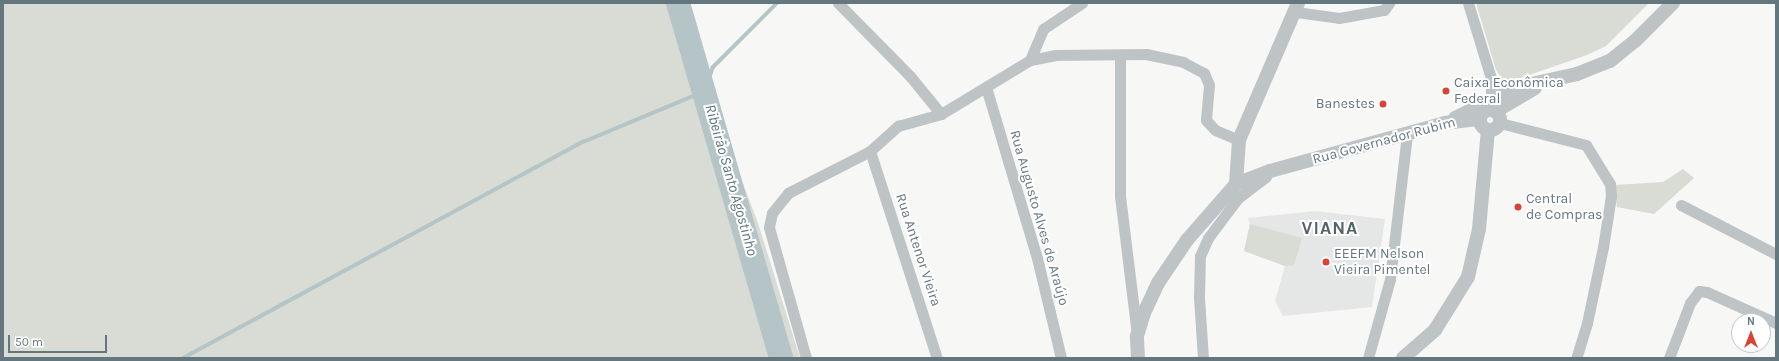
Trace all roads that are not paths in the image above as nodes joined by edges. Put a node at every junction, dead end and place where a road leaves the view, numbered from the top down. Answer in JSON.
{"nodes":[{"id":1,"x":838,"y":3,"type":"edge"},
{"id":2,"x":1082,"y":3,"type":"edge"},
{"id":3,"x":1389,"y":3,"type":"edge"},
{"id":4,"x":1468,"y":3,"type":"edge"},
{"id":5,"x":1673,"y":3,"type":"edge"},
{"id":6,"x":1297,"y":7,"type":"edge"},
{"id":7,"x":1120,"y":56,"type":"junction"},
{"id":8,"x":1030,"y":60,"type":"junction"},
{"id":9,"x":986,"y":87,"type":"junction"},
{"id":10,"x":1494,"y":110,"type":"junction"},
{"id":11,"x":941,"y":114,"type":"junction"},
{"id":12,"x":1479,"y":119,"type":"junction"},
{"id":13,"x":1445,"y":123,"type":"junction"},
{"id":14,"x":1488,"y":130,"type":"junction"},
{"id":15,"x":1407,"y":136,"type":"junction"},
{"id":16,"x":1240,"y":140,"type":"junction"},
{"id":17,"x":870,"y":151,"type":"junction"},
{"id":18,"x":1237,"y":191,"type":"junction"},
{"id":19,"x":1681,"y":205,"type":"dead end"},
{"id":20,"x":1776,"y":254,"type":"edge"},
{"id":21,"x":1776,"y":323,"type":"edge"},
{"id":22,"x":1137,"y":336,"type":"junction"},
{"id":23,"x":1672,"y":357,"type":"edge"},
{"id":24,"x":806,"y":358,"type":"edge"},
{"id":25,"x":937,"y":358,"type":"edge"},
{"id":26,"x":1061,"y":358,"type":"edge"},
{"id":27,"x":1138,"y":358,"type":"edge"},
{"id":28,"x":1203,"y":358,"type":"edge"},
{"id":29,"x":1368,"y":358,"type":"edge"},
{"id":30,"x":1403,"y":358,"type":"edge"},
{"id":31,"x":1576,"y":358,"type":"edge"}],
"edges":[{"from":1,"to":11,"type":"street"},
{"from":2,"to":8,"type":"street"},
{"from":3,"to":6,"type":"street"},
{"from":4,"to":10,"type":"street"},
{"from":5,"to":10,"type":"street"},
{"from":6,"to":16,"type":"street"},
{"from":7,"to":8,"type":"street"},
{"from":7,"to":16,"type":"street"},
{"from":7,"to":22,"type":"street"},
{"from":8,"to":9,"type":"street"},
{"from":9,"to":11,"type":"street"},
{"from":9,"to":26,"type":"street","name":"Rua Augusto Alves de Araújo"},
{"from":10,"to":12,"type":"street"},
{"from":10,"to":13,"type":"street"},
{"from":10,"to":14,"type":"street"},
{"from":10,"to":31,"type":"street"},
{"from":11,"to":17,"type":"street"},
{"from":12,"to":13,"type":"street","name":"Rua Governador Rubim"},
{"from":12,"to":14,"type":"street"},
{"from":13,"to":15,"type":"street","name":"Rua Governador Rubim"},
{"from":14,"to":30,"type":"street"},
{"from":15,"to":18,"type":"street","name":"Rua Governador Rubim"},
{"from":15,"to":29,"type":"street"},
{"from":16,"to":18,"type":"street"},
{"from":17,"to":24,"type":"street"},
{"from":17,"to":25,"type":"street","name":"Rua Antenor Vieira"},
{"from":18,"to":22,"type":"street"},
{"from":18,"to":28,"type":"street"},
{"from":19,"to":20,"type":"street"},
{"from":21,"to":23,"type":"street"},
{"from":22,"to":27,"type":"street"}]}
